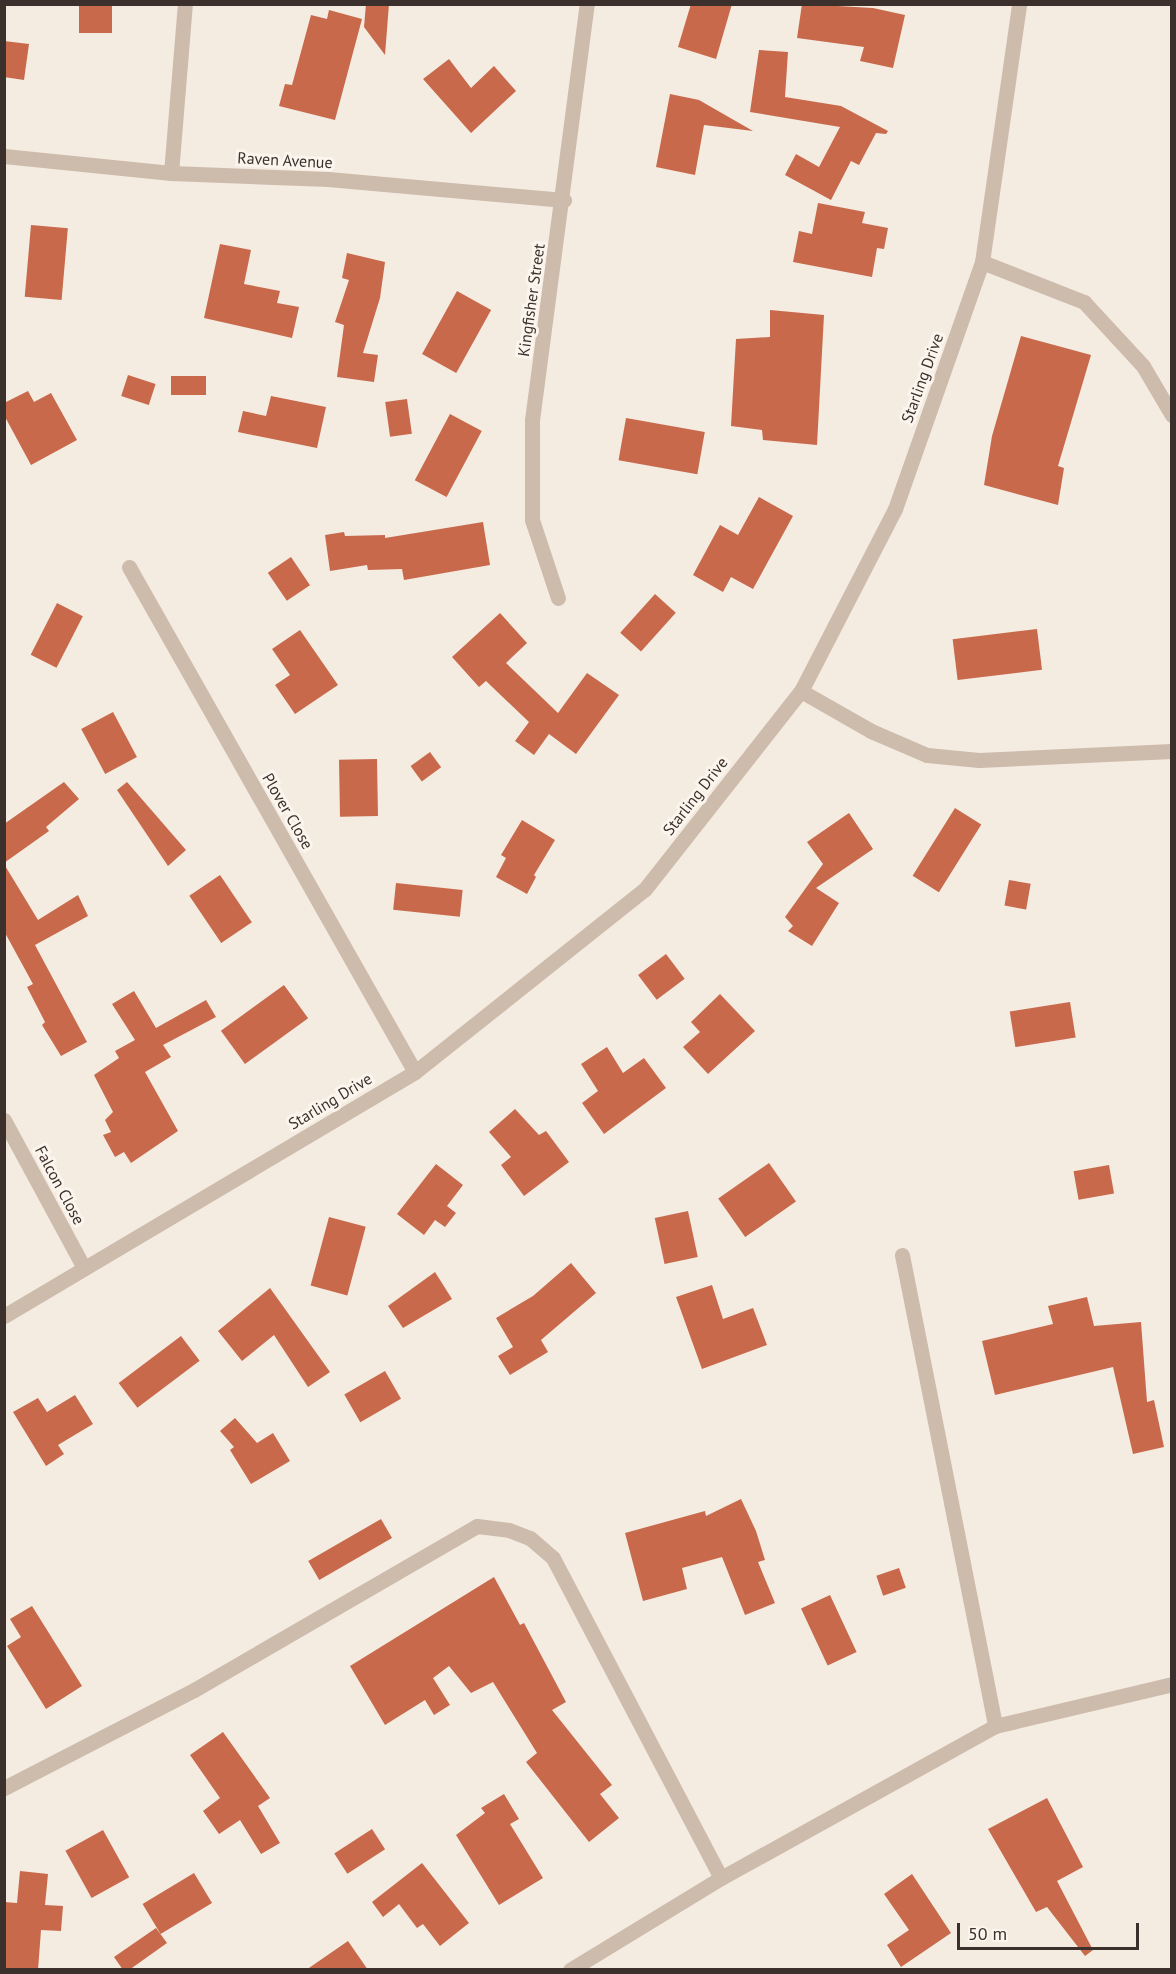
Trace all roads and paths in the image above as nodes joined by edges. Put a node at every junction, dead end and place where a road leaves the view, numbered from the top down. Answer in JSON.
{"nodes":[{"id":1,"x":185,"y":4,"type":"edge"},
{"id":2,"x":587,"y":4,"type":"edge"},
{"id":3,"x":1019,"y":4,"type":"edge"},
{"id":4,"x":4,"y":156,"type":"edge"},
{"id":5,"x":171,"y":173,"type":"junction"},
{"id":6,"x":564,"y":200,"type":"junction"},
{"id":7,"x":982,"y":262,"type":"junction"},
{"id":8,"x":1172,"y":415,"type":"edge"},
{"id":9,"x":129,"y":567,"type":"dead end"},
{"id":10,"x":558,"y":598,"type":"dead end"},
{"id":11,"x":801,"y":691,"type":"junction"},
{"id":12,"x":1172,"y":751,"type":"edge"},
{"id":13,"x":415,"y":1072,"type":"junction"},
{"id":14,"x":4,"y":1120,"type":"edge"},
{"id":15,"x":902,"y":1255,"type":"dead end"},
{"id":16,"x":84,"y":1268,"type":"junction"},
{"id":17,"x":4,"y":1316,"type":"edge"},
{"id":18,"x":1172,"y":1684,"type":"edge"},
{"id":19,"x":995,"y":1726,"type":"junction"},
{"id":20,"x":4,"y":1788,"type":"edge"},
{"id":21,"x":721,"y":1878,"type":"junction"},
{"id":22,"x":570,"y":1970,"type":"edge"}],
"edges":[{"from":1,"to":5,"type":"street"},
{"from":2,"to":6,"type":"street","name":"Kingfisher Street"},
{"from":3,"to":7,"type":"street","name":"Starling Drive"},
{"from":4,"to":5,"type":"street","name":"Raven Avenue"},
{"from":5,"to":6,"type":"street","name":"Raven Avenue"},
{"from":6,"to":10,"type":"street","name":"Kingfisher Street"},
{"from":7,"to":8,"type":"street"},
{"from":7,"to":11,"type":"street","name":"Starling Drive"},
{"from":9,"to":13,"type":"street","name":"Plover Close"},
{"from":11,"to":12,"type":"street"},
{"from":11,"to":13,"type":"street","name":"Starling Drive"},
{"from":13,"to":16,"type":"street","name":"Starling Drive"},
{"from":14,"to":16,"type":"street","name":"Falcon Close"},
{"from":15,"to":19,"type":"street"},
{"from":16,"to":17,"type":"street","name":"Starling Drive"},
{"from":18,"to":19,"type":"street"},
{"from":19,"to":21,"type":"street"},
{"from":20,"to":21,"type":"street"},
{"from":21,"to":22,"type":"street"}]}
